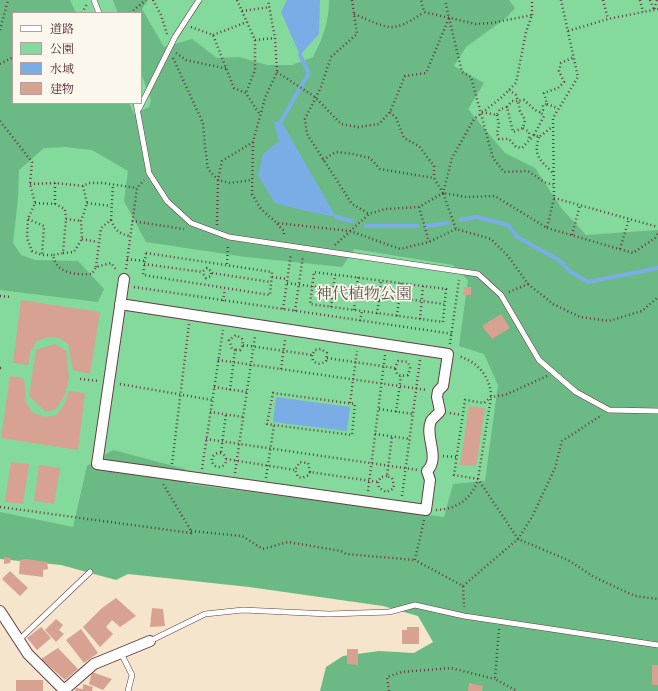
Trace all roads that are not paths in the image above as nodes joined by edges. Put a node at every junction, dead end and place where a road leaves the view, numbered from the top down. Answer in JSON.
{"nodes":[{"id":1,"x":94,"y":0,"type":"edge"},
{"id":2,"x":199,"y":0,"type":"edge"},
{"id":3,"x":99,"y":12,"type":"edge"},
{"id":4,"x":142,"y":103,"type":"edge"},
{"id":5,"x":136,"y":104,"type":"edge"},
{"id":6,"x":141,"y":104,"type":"edge"},
{"id":7,"x":139,"y":109,"type":"junction"},
{"id":8,"x":124,"y":283,"type":"road end"},
{"id":9,"x":120,"y":304,"type":"junction"},
{"id":10,"x":658,"y":412,"type":"edge"},
{"id":11,"x":90,"y":572,"type":"dead end"},
{"id":12,"x":0,"y":611,"type":"edge"},
{"id":13,"x":18,"y":640,"type":"junction"},
{"id":14,"x":150,"y":641,"type":"joint"},
{"id":15,"x":658,"y":645,"type":"edge"},
{"id":16,"x":121,"y":652,"type":"junction"},
{"id":17,"x":63,"y":690,"type":"edge"},
{"id":18,"x":128,"y":691,"type":"edge"}],
"edges":[{"from":1,"to":3,"type":"lane"},
{"from":2,"to":4,"type":"lane"},
{"from":5,"to":7,"type":"lane"},
{"from":6,"to":7,"type":"lane"},
{"from":7,"to":10,"type":"lane"},
{"from":8,"to":9,"type":"street"},
{"from":9,"to":9,"type":"street"},
{"from":11,"to":13,"type":"lane"},
{"from":12,"to":13,"type":"street"},
{"from":13,"to":17,"type":"street"},
{"from":14,"to":15,"type":"lane"},
{"from":14,"to":16,"type":"street"},
{"from":16,"to":17,"type":"street"},
{"from":16,"to":18,"type":"lane"}]}
